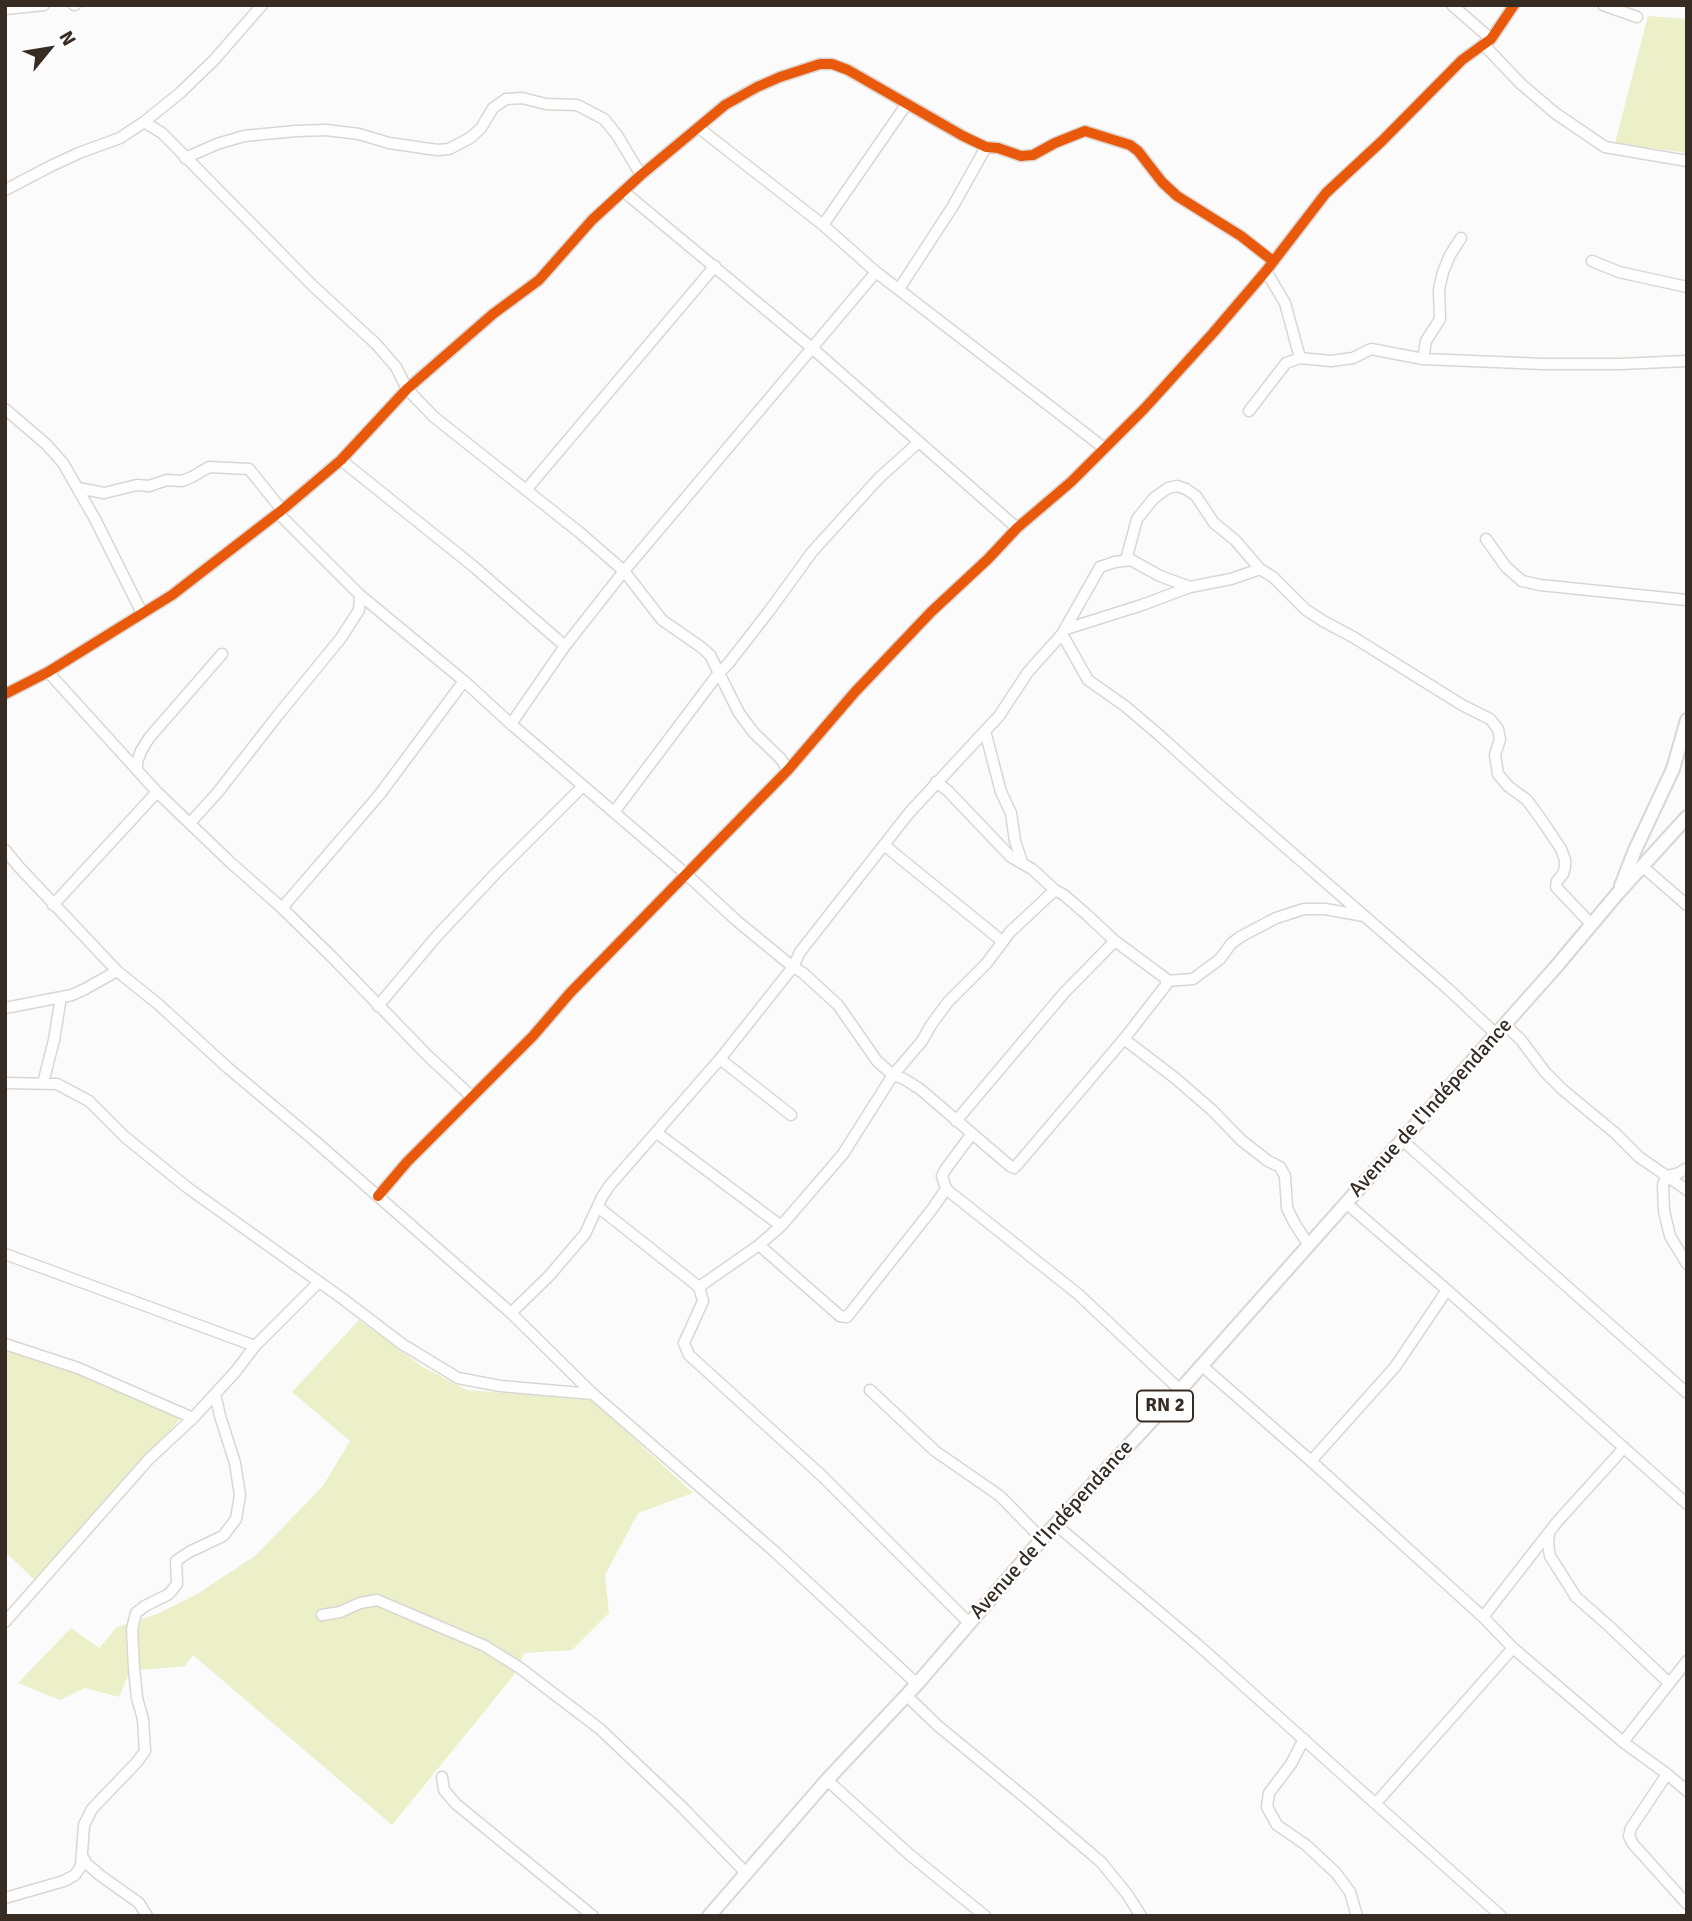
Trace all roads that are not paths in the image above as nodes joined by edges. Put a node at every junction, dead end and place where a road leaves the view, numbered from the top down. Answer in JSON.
{"nodes":[{"id":1,"x":44,"y":5,"type":"edge"},
{"id":2,"x":262,"y":5,"type":"edge"},
{"id":3,"x":1452,"y":5,"type":"edge"},
{"id":4,"x":1514,"y":5,"type":"edge"},
{"id":5,"x":1604,"y":5,"type":"edge"},
{"id":6,"x":5,"y":9,"type":"edge"},
{"id":7,"x":1637,"y":17,"type":"dead end"},
{"id":8,"x":1488,"y":42,"type":"junction"},
{"id":9,"x":906,"y":105,"type":"junction"},
{"id":10,"x":144,"y":122,"type":"junction"},
{"id":11,"x":699,"y":128,"type":"junction"},
{"id":12,"x":986,"y":148,"type":"junction"},
{"id":13,"x":185,"y":158,"type":"junction"},
{"id":14,"x":1687,"y":161,"type":"edge"},
{"id":15,"x":641,"y":175,"type":"junction"},
{"id":16,"x":5,"y":190,"type":"edge"},
{"id":17,"x":623,"y":191,"type":"junction"},
{"id":18,"x":823,"y":225,"type":"junction"},
{"id":19,"x":1461,"y":238,"type":"dead end"},
{"id":20,"x":1273,"y":261,"type":"junction"},
{"id":21,"x":1592,"y":261,"type":"dead end"},
{"id":22,"x":715,"y":266,"type":"junction"},
{"id":23,"x":1266,"y":271,"type":"junction"},
{"id":24,"x":876,"y":272,"type":"junction"},
{"id":25,"x":1687,"y":287,"type":"edge"},
{"id":26,"x":899,"y":289,"type":"junction"},
{"id":27,"x":812,"y":348,"type":"junction"},
{"id":28,"x":1300,"y":358,"type":"junction"},
{"id":29,"x":1423,"y":359,"type":"junction"},
{"id":30,"x":1687,"y":361,"type":"edge"},
{"id":31,"x":407,"y":389,"type":"junction"},
{"id":32,"x":5,"y":409,"type":"edge"},
{"id":33,"x":1249,"y":411,"type":"dead end"},
{"id":34,"x":919,"y":442,"type":"junction"},
{"id":35,"x":1104,"y":448,"type":"junction"},
{"id":36,"x":341,"y":460,"type":"junction"},
{"id":37,"x":78,"y":488,"type":"junction"},
{"id":38,"x":526,"y":489,"type":"junction"},
{"id":39,"x":280,"y":512,"type":"junction"},
{"id":40,"x":1017,"y":528,"type":"junction"},
{"id":41,"x":1486,"y":539,"type":"dead end"},
{"id":42,"x":1126,"y":560,"type":"junction"},
{"id":43,"x":1260,"y":569,"type":"junction"},
{"id":44,"x":624,"y":571,"type":"junction"},
{"id":45,"x":1190,"y":587,"type":"junction"},
{"id":46,"x":360,"y":594,"type":"junction"},
{"id":47,"x":1687,"y":600,"type":"edge"},
{"id":48,"x":1076,"y":612,"type":"junction"},
{"id":49,"x":142,"y":613,"type":"junction"},
{"id":50,"x":1091,"y":621,"type":"junction"},
{"id":51,"x":1064,"y":631,"type":"junction"},
{"id":52,"x":565,"y":646,"type":"junction"},
{"id":53,"x":222,"y":654,"type":"dead end"},
{"id":54,"x":48,"y":672,"type":"junction"},
{"id":55,"x":718,"y":674,"type":"junction"},
{"id":56,"x":464,"y":681,"type":"junction"},
{"id":57,"x":5,"y":694,"type":"edge"},
{"id":58,"x":1687,"y":720,"type":"edge"},
{"id":59,"x":511,"y":724,"type":"junction"},
{"id":60,"x":985,"y":731,"type":"junction"},
{"id":61,"x":137,"y":770,"type":"junction"},
{"id":62,"x":788,"y":770,"type":"junction"},
{"id":63,"x":936,"y":782,"type":"junction"},
{"id":64,"x":583,"y":786,"type":"junction"},
{"id":65,"x":157,"y":792,"type":"junction"},
{"id":66,"x":614,"y":813,"type":"junction"},
{"id":67,"x":1687,"y":817,"type":"edge"},
{"id":68,"x":190,"y":823,"type":"junction"},
{"id":69,"x":884,"y":845,"type":"junction"},
{"id":70,"x":5,"y":850,"type":"edge"},
{"id":71,"x":1022,"y":862,"type":"junction"},
{"id":72,"x":1643,"y":867,"type":"junction"},
{"id":73,"x":686,"y":874,"type":"junction"},
{"id":74,"x":1055,"y":890,"type":"junction"},
{"id":75,"x":1618,"y":893,"type":"junction"},
{"id":76,"x":53,"y":905,"type":"junction"},
{"id":77,"x":1687,"y":905,"type":"edge"},
{"id":78,"x":282,"y":908,"type":"junction"},
{"id":79,"x":1366,"y":916,"type":"junction"},
{"id":80,"x":1592,"y":925,"type":"junction"},
{"id":81,"x":1002,"y":941,"type":"junction"},
{"id":82,"x":1115,"y":941,"type":"junction"},
{"id":83,"x":793,"y":967,"type":"junction"},
{"id":84,"x":117,"y":971,"type":"junction"},
{"id":85,"x":1166,"y":981,"type":"junction"},
{"id":86,"x":61,"y":998,"type":"junction"},
{"id":87,"x":377,"y":1006,"type":"junction"},
{"id":88,"x":5,"y":1007,"type":"edge"},
{"id":89,"x":1500,"y":1029,"type":"junction"},
{"id":90,"x":1124,"y":1039,"type":"junction"},
{"id":91,"x":720,"y":1059,"type":"junction"},
{"id":92,"x":893,"y":1075,"type":"junction"},
{"id":93,"x":5,"y":1083,"type":"edge"},
{"id":94,"x":43,"y":1083,"type":"junction"},
{"id":95,"x":472,"y":1097,"type":"junction"},
{"id":96,"x":791,"y":1115,"type":"dead end"},
{"id":97,"x":956,"y":1121,"type":"junction"},
{"id":98,"x":657,"y":1133,"type":"junction"},
{"id":99,"x":971,"y":1135,"type":"junction"},
{"id":100,"x":1402,"y":1140,"type":"junction"},
{"id":101,"x":1687,"y":1168,"type":"edge"},
{"id":102,"x":1666,"y":1176,"type":"junction"},
{"id":103,"x":946,"y":1189,"type":"junction"},
{"id":104,"x":1687,"y":1190,"type":"edge"},
{"id":105,"x":378,"y":1196,"type":"junction"},
{"id":106,"x":1346,"y":1203,"type":"junction"},
{"id":107,"x":598,"y":1207,"type":"junction"},
{"id":108,"x":781,"y":1226,"type":"junction"},
{"id":109,"x":1308,"y":1244,"type":"junction"},
{"id":110,"x":759,"y":1245,"type":"junction"},
{"id":111,"x":5,"y":1254,"type":"edge"},
{"id":112,"x":1687,"y":1264,"type":"edge"},
{"id":113,"x":319,"y":1282,"type":"junction"},
{"id":114,"x":699,"y":1287,"type":"junction"},
{"id":115,"x":1447,"y":1290,"type":"junction"},
{"id":116,"x":511,"y":1313,"type":"junction"},
{"id":117,"x":5,"y":1344,"type":"edge"},
{"id":118,"x":255,"y":1346,"type":"junction"},
{"id":119,"x":1201,"y":1365,"type":"junction"},
{"id":120,"x":870,"y":1390,"type":"dead end"},
{"id":121,"x":1180,"y":1390,"type":"junction"},
{"id":122,"x":1687,"y":1393,"type":"edge"},
{"id":123,"x":215,"y":1394,"type":"junction"},
{"id":124,"x":593,"y":1394,"type":"junction"},
{"id":125,"x":193,"y":1418,"type":"junction"},
{"id":126,"x":1624,"y":1448,"type":"junction"},
{"id":127,"x":1311,"y":1461,"type":"junction"},
{"id":128,"x":1687,"y":1504,"type":"edge"},
{"id":129,"x":1056,"y":1525,"type":"junction"},
{"id":130,"x":1550,"y":1531,"type":"junction"},
{"id":131,"x":1042,"y":1539,"type":"junction"},
{"id":132,"x":323,"y":1615,"type":"dead end"},
{"id":133,"x":1483,"y":1617,"type":"junction"},
{"id":134,"x":5,"y":1622,"type":"edge"},
{"id":135,"x":969,"y":1623,"type":"junction"},
{"id":136,"x":1513,"y":1648,"type":"junction"},
{"id":137,"x":1687,"y":1661,"type":"edge"},
{"id":138,"x":1669,"y":1683,"type":"junction"},
{"id":139,"x":916,"y":1684,"type":"junction"},
{"id":140,"x":906,"y":1695,"type":"junction"},
{"id":141,"x":1304,"y":1739,"type":"junction"},
{"id":142,"x":1623,"y":1742,"type":"junction"},
{"id":143,"x":1667,"y":1774,"type":"junction"},
{"id":144,"x":442,"y":1777,"type":"dead end"},
{"id":145,"x":827,"y":1780,"type":"junction"},
{"id":146,"x":1687,"y":1791,"type":"edge"},
{"id":147,"x":1376,"y":1804,"type":"junction"},
{"id":148,"x":82,"y":1856,"type":"junction"},
{"id":149,"x":747,"y":1874,"type":"junction"},
{"id":150,"x":5,"y":1898,"type":"edge"},
{"id":151,"x":1687,"y":1903,"type":"edge"},
{"id":152,"x":147,"y":1916,"type":"edge"},
{"id":153,"x":593,"y":1916,"type":"edge"},
{"id":154,"x":709,"y":1916,"type":"edge"},
{"id":155,"x":985,"y":1916,"type":"edge"},
{"id":156,"x":1141,"y":1916,"type":"edge"},
{"id":157,"x":1357,"y":1916,"type":"edge"},
{"id":158,"x":1501,"y":1916,"type":"edge"}],
"edges":[{"from":1,"to":6,"type":"street"},
{"from":2,"to":10,"type":"street"},
{"from":3,"to":8,"type":"street"},
{"from":4,"to":8,"type":"street"},
{"from":5,"to":7,"type":"street"},
{"from":8,"to":14,"type":"street"},
{"from":8,"to":20,"type":"street"},
{"from":9,"to":11,"type":"street"},
{"from":9,"to":12,"type":"street"},
{"from":9,"to":18,"type":"street"},
{"from":10,"to":13,"type":"street"},
{"from":10,"to":16,"type":"street"},
{"from":11,"to":15,"type":"street"},
{"from":11,"to":18,"type":"street"},
{"from":12,"to":20,"type":"street"},
{"from":12,"to":26,"type":"street"},
{"from":13,"to":15,"type":"street"},
{"from":13,"to":31,"type":"street"},
{"from":15,"to":17,"type":"street"},
{"from":17,"to":22,"type":"street"},
{"from":17,"to":31,"type":"street"},
{"from":18,"to":24,"type":"street"},
{"from":19,"to":29,"type":"street"},
{"from":20,"to":23,"type":"street"},
{"from":21,"to":25,"type":"street"},
{"from":22,"to":27,"type":"street"},
{"from":22,"to":38,"type":"street"},
{"from":23,"to":28,"type":"street"},
{"from":23,"to":35,"type":"street"},
{"from":24,"to":26,"type":"street"},
{"from":24,"to":27,"type":"street"},
{"from":26,"to":35,"type":"street"},
{"from":27,"to":34,"type":"street"},
{"from":27,"to":44,"type":"street"},
{"from":28,"to":29,"type":"street"},
{"from":28,"to":33,"type":"street"},
{"from":29,"to":30,"type":"street"},
{"from":31,"to":36,"type":"street"},
{"from":31,"to":38,"type":"street"},
{"from":32,"to":37,"type":"street"},
{"from":34,"to":40,"type":"street"},
{"from":34,"to":55,"type":"street"},
{"from":35,"to":40,"type":"street"},
{"from":36,"to":39,"type":"street"},
{"from":36,"to":52,"type":"street"},
{"from":37,"to":39,"type":"street"},
{"from":37,"to":49,"type":"street"},
{"from":38,"to":44,"type":"street"},
{"from":39,"to":46,"type":"street"},
{"from":39,"to":49,"type":"street"},
{"from":40,"to":62,"type":"street"},
{"from":41,"to":47,"type":"street"},
{"from":42,"to":43,"type":"street"},
{"from":42,"to":45,"type":"street"},
{"from":42,"to":48,"type":"street"},
{"from":43,"to":45,"type":"street"},
{"from":43,"to":80,"type":"street"},
{"from":44,"to":52,"type":"street"},
{"from":44,"to":55,"type":"street"},
{"from":45,"to":50,"type":"street"},
{"from":46,"to":56,"type":"street"},
{"from":46,"to":68,"type":"street"},
{"from":48,"to":50,"type":"street"},
{"from":48,"to":51,"type":"street"},
{"from":49,"to":54,"type":"street"},
{"from":50,"to":51,"type":"street"},
{"from":51,"to":60,"type":"street"},
{"from":51,"to":79,"type":"street"},
{"from":52,"to":59,"type":"street"},
{"from":53,"to":61,"type":"street"},
{"from":54,"to":57,"type":"street"},
{"from":54,"to":61,"type":"street"},
{"from":55,"to":62,"type":"street"},
{"from":55,"to":66,"type":"street"},
{"from":56,"to":59,"type":"street"},
{"from":56,"to":78,"type":"street"},
{"from":58,"to":75,"type":"main road"},
{"from":59,"to":64,"type":"street"},
{"from":60,"to":63,"type":"street"},
{"from":60,"to":71,"type":"street"},
{"from":61,"to":65,"type":"street"},
{"from":62,"to":73,"type":"street"},
{"from":63,"to":69,"type":"street"},
{"from":63,"to":71,"type":"street"},
{"from":64,"to":66,"type":"street"},
{"from":64,"to":87,"type":"street"},
{"from":65,"to":68,"type":"street"},
{"from":65,"to":76,"type":"street"},
{"from":66,"to":73,"type":"street"},
{"from":67,"to":72,"type":"main road","number":"RN 2"},
{"from":68,"to":78,"type":"street"},
{"from":69,"to":81,"type":"street"},
{"from":69,"to":83,"type":"street"},
{"from":70,"to":76,"type":"street"},
{"from":71,"to":74,"type":"street"},
{"from":72,"to":75,"type":"main road","number":"RN 2"},
{"from":72,"to":77,"type":"street"},
{"from":73,"to":83,"type":"street"},
{"from":73,"to":95,"type":"street"},
{"from":74,"to":81,"type":"street"},
{"from":74,"to":82,"type":"street"},
{"from":75,"to":80,"type":"main road","name":"Avenue de l'Indépendance","number":"RN 2"},
{"from":76,"to":84,"type":"street"},
{"from":78,"to":87,"type":"street"},
{"from":79,"to":85,"type":"street"},
{"from":79,"to":89,"type":"street"},
{"from":80,"to":89,"type":"main road","name":"Avenue de l'Indépendance","number":"RN 2"},
{"from":81,"to":92,"type":"street"},
{"from":82,"to":85,"type":"street"},
{"from":82,"to":97,"type":"street"},
{"from":83,"to":91,"type":"street"},
{"from":83,"to":92,"type":"street"},
{"from":84,"to":86,"type":"street"},
{"from":84,"to":105,"type":"street"},
{"from":85,"to":90,"type":"street"},
{"from":86,"to":88,"type":"street"},
{"from":86,"to":94,"type":"street"},
{"from":87,"to":95,"type":"street"},
{"from":89,"to":100,"type":"main road","name":"Avenue de l'Indépendance","number":"RN 2"},
{"from":89,"to":102,"type":"street"},
{"from":90,"to":99,"type":"street"},
{"from":90,"to":109,"type":"street"},
{"from":91,"to":96,"type":"street"},
{"from":91,"to":98,"type":"street"},
{"from":92,"to":97,"type":"street"},
{"from":92,"to":108,"type":"street"},
{"from":93,"to":94,"type":"street"},
{"from":94,"to":113,"type":"street"},
{"from":95,"to":105,"type":"street"},
{"from":97,"to":99,"type":"street"},
{"from":98,"to":107,"type":"street"},
{"from":98,"to":108,"type":"street"},
{"from":99,"to":103,"type":"street"},
{"from":100,"to":106,"type":"main road","name":"Avenue de l'Indépendance","number":"RN 2"},
{"from":100,"to":122,"type":"street"},
{"from":101,"to":102,"type":"street"},
{"from":102,"to":104,"type":"street"},
{"from":102,"to":112,"type":"street"},
{"from":103,"to":110,"type":"street"},
{"from":103,"to":121,"type":"street"},
{"from":105,"to":116,"type":"street"},
{"from":106,"to":109,"type":"main road","name":"Avenue de l'Indépendance","number":"RN 2"},
{"from":106,"to":115,"type":"street"},
{"from":107,"to":114,"type":"street"},
{"from":107,"to":116,"type":"street"},
{"from":108,"to":110,"type":"street"},
{"from":109,"to":119,"type":"main road","name":"Avenue de l'Indépendance","number":"RN 2"},
{"from":110,"to":114,"type":"street"},
{"from":111,"to":118,"type":"street"},
{"from":113,"to":118,"type":"street"},
{"from":113,"to":124,"type":"street"},
{"from":114,"to":135,"type":"street"},
{"from":115,"to":126,"type":"street"},
{"from":115,"to":127,"type":"street"},
{"from":116,"to":124,"type":"street"},
{"from":117,"to":125,"type":"street"},
{"from":118,"to":123,"type":"street"},
{"from":119,"to":121,"type":"main road","name":"Avenue de l'Indépendance","number":"RN 2"},
{"from":119,"to":127,"type":"street"},
{"from":120,"to":131,"type":"street"},
{"from":121,"to":129,"type":"main road","name":"Avenue de l'Indépendance","number":"RN 2"},
{"from":123,"to":125,"type":"street"},
{"from":123,"to":148,"type":"street"},
{"from":124,"to":139,"type":"street"},
{"from":125,"to":134,"type":"street"},
{"from":126,"to":128,"type":"street"},
{"from":126,"to":130,"type":"street"},
{"from":127,"to":133,"type":"street"},
{"from":129,"to":131,"type":"main road","name":"Avenue de l'Indépendance","number":"RN 2"},
{"from":129,"to":141,"type":"street"},
{"from":130,"to":133,"type":"street"},
{"from":130,"to":138,"type":"street"},
{"from":131,"to":135,"type":"main road","name":"Avenue de l'Indépendance","number":"RN 2"},
{"from":132,"to":149,"type":"street"},
{"from":133,"to":136,"type":"street"},
{"from":135,"to":139,"type":"main road","name":"Avenue de l'Indépendance","number":"RN 2"},
{"from":136,"to":142,"type":"street"},
{"from":136,"to":147,"type":"street"},
{"from":137,"to":138,"type":"street"},
{"from":138,"to":142,"type":"street"},
{"from":139,"to":140,"type":"main road","name":"Avenue de l'Indépendance","number":"RN 2"},
{"from":140,"to":145,"type":"main road","name":"Avenue de l'Indépendance","number":"RN 2"},
{"from":140,"to":156,"type":"street"},
{"from":141,"to":147,"type":"street"},
{"from":141,"to":157,"type":"street"},
{"from":142,"to":143,"type":"street"},
{"from":143,"to":146,"type":"street"},
{"from":143,"to":151,"type":"street"},
{"from":144,"to":153,"type":"street"},
{"from":145,"to":149,"type":"main road","name":"Avenue de l'Indépendance","number":"RN 2"},
{"from":145,"to":155,"type":"street"},
{"from":147,"to":158,"type":"street"},
{"from":148,"to":150,"type":"street"},
{"from":148,"to":152,"type":"street"},
{"from":149,"to":154,"type":"main road","name":"Avenue de l'Indépendance","number":"RN 2"}]}
